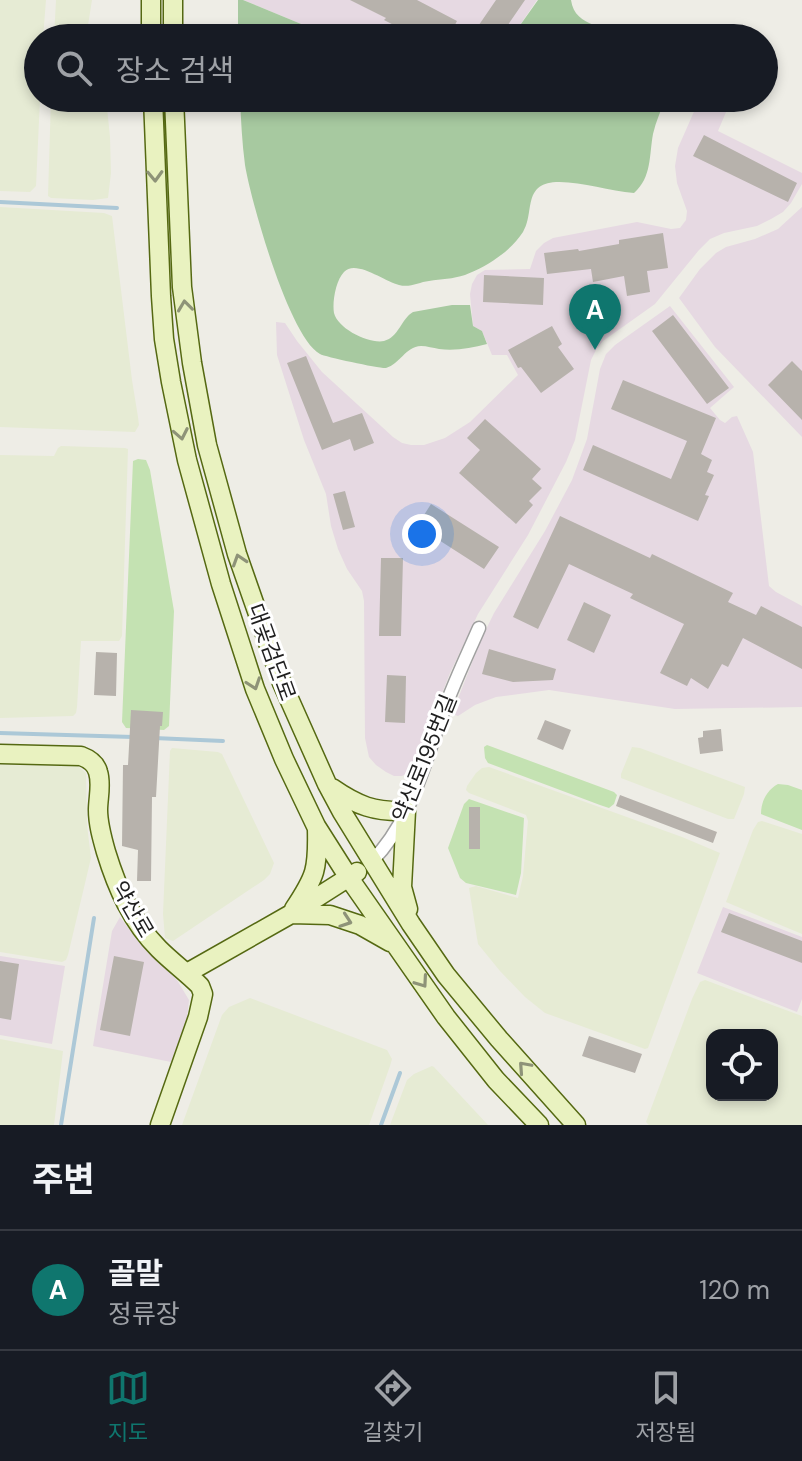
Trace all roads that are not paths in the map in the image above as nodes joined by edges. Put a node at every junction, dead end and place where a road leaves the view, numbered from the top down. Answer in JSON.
{"nodes":[{"id":1,"x":151,"y":0,"type":"edge"},
{"id":2,"x":173,"y":0,"type":"edge"},
{"id":3,"x":151,"y":24,"type":"edge"},
{"id":4,"x":173,"y":24,"type":"edge"},
{"id":5,"x":153,"y":112,"type":"edge"},
{"id":6,"x":175,"y":112,"type":"edge"},
{"id":7,"x":479,"y":628,"type":"dead end"},
{"id":8,"x":0,"y":754,"type":"edge"},
{"id":9,"x":327,"y":784,"type":"junction"},
{"id":10,"x":406,"y":811,"type":"junction"},
{"id":11,"x":316,"y":826,"type":"junction"},
{"id":12,"x":372,"y":861,"type":"junction"},
{"id":13,"x":349,"y":878,"type":"junction"},
{"id":14,"x":291,"y":914,"type":"junction"},
{"id":15,"x":411,"y":924,"type":"junction"},
{"id":16,"x":395,"y":945,"type":"junction"},
{"id":17,"x":187,"y":973,"type":"junction"},
{"id":18,"x":160,"y":1125,"type":"edge"},
{"id":19,"x":539,"y":1125,"type":"edge"},
{"id":20,"x":576,"y":1125,"type":"edge"}],
"edges":[{"from":1,"to":3,"type":"main road"},
{"from":2,"to":4,"type":"main road"},
{"from":5,"to":11,"type":"main road","name":"대곶검단로","one_way":true},
{"from":9,"to":6,"type":"main road","name":"대곶검단로","one_way":true},
{"from":7,"to":10,"type":"street","name":"약산로195번길"},
{"from":8,"to":17,"type":"main road","name":"약산로"},
{"from":9,"to":10,"type":"main road"},
{"from":9,"to":12,"type":"main road","name":"대곶검단로"},
{"from":10,"to":12,"type":"street","name":"약산로195번길"},
{"from":10,"to":15,"type":"main road"},
{"from":11,"to":13,"type":"main road","name":"대곶검단로"},
{"from":11,"to":14,"type":"main road"},
{"from":12,"to":13,"type":"main road","name":"약산로195번길"},
{"from":12,"to":15,"type":"main road","name":"대곶검단로"},
{"from":13,"to":14,"type":"main road","name":"약산로195번길"},
{"from":13,"to":16,"type":"main road","name":"대곶검단로"},
{"from":14,"to":16,"type":"main road","one_way":true},
{"from":14,"to":17,"type":"main road","name":"약산로195번길"},
{"from":20,"to":15,"type":"main road","name":"대곶검단로","one_way":true},
{"from":16,"to":19,"type":"main road","name":"대곶검단로","one_way":true},
{"from":17,"to":18,"type":"main road","name":"약산로"}]}
